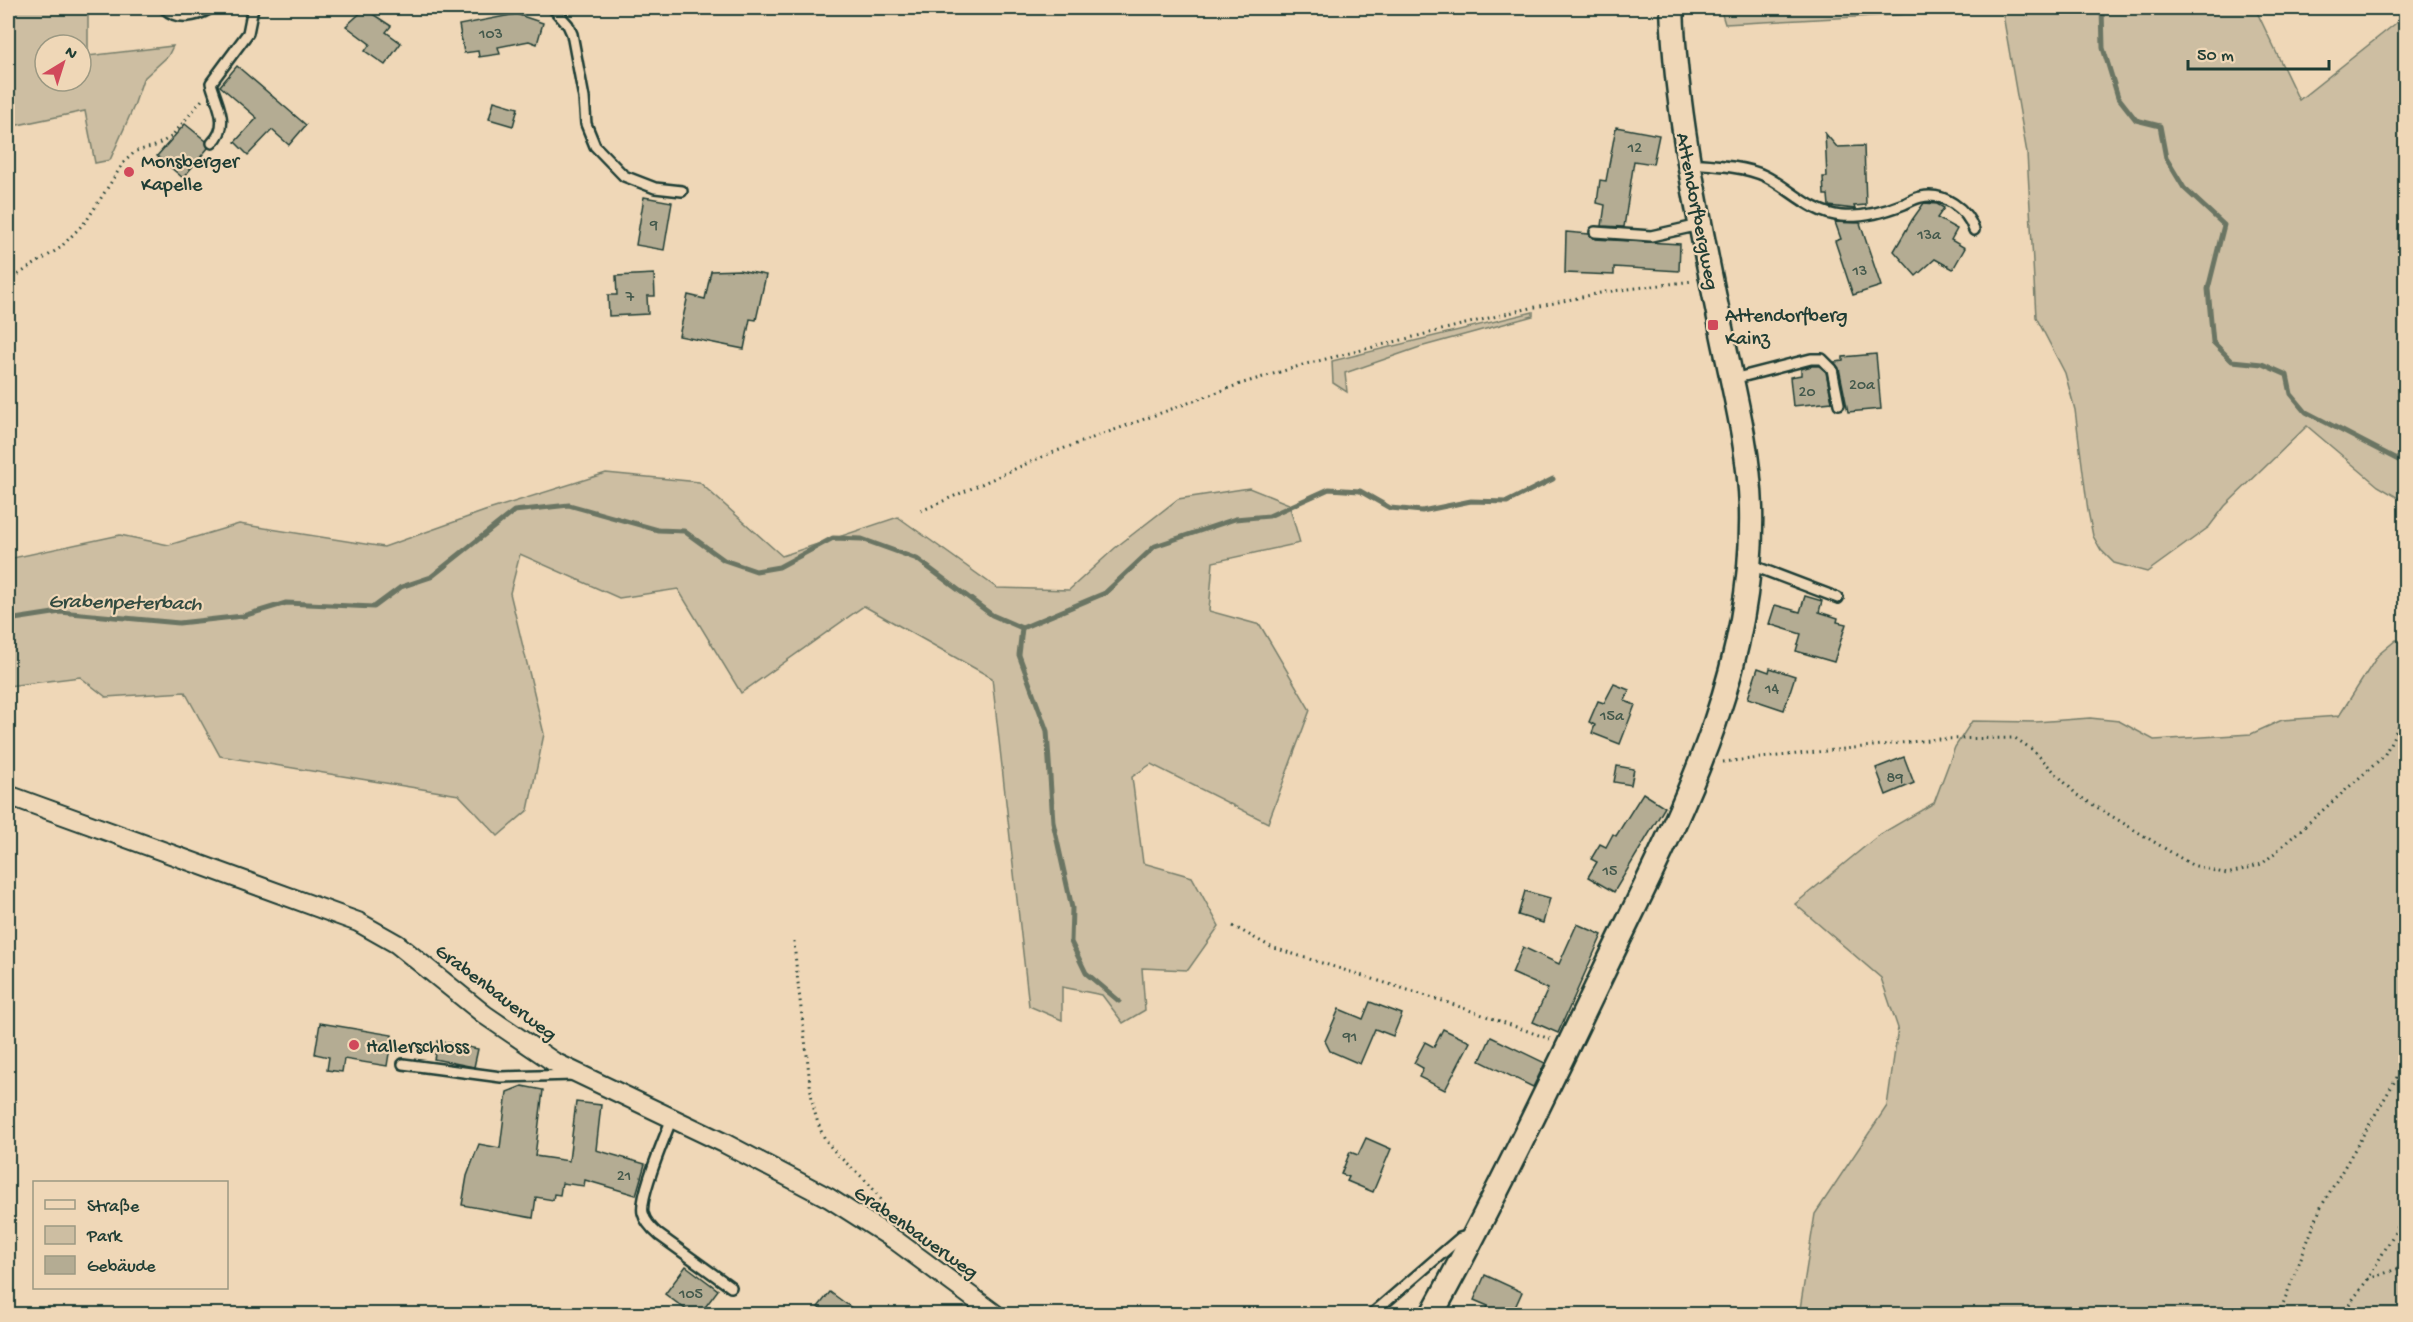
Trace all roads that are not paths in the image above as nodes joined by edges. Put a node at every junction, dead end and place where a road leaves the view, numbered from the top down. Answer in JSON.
{"nodes":[{"id":1,"x":164,"y":8,"type":"edge"},
{"id":2,"x":211,"y":8,"type":"edge"},
{"id":3,"x":253,"y":8,"type":"edge"},
{"id":4,"x":553,"y":8,"type":"edge"},
{"id":5,"x":1672,"y":8,"type":"edge"},
{"id":6,"x":212,"y":143,"type":"dead end"},
{"id":7,"x":1688,"y":163,"type":"junction"},
{"id":8,"x":682,"y":191,"type":"dead end"},
{"id":9,"x":1701,"y":225,"type":"junction"},
{"id":10,"x":1974,"y":230,"type":"dead end"},
{"id":11,"x":1595,"y":232,"type":"dead end"},
{"id":12,"x":1732,"y":379,"type":"junction"},
{"id":13,"x":1839,"y":404,"type":"dead end"},
{"id":14,"x":1750,"y":564,"type":"junction"},
{"id":15,"x":1838,"y":598,"type":"dead end"},
{"id":16,"x":8,"y":795,"type":"edge"},
{"id":17,"x":403,"y":1065,"type":"dead end"},
{"id":18,"x":579,"y":1075,"type":"junction"},
{"id":19,"x":672,"y":1118,"type":"junction"},
{"id":20,"x":1474,"y":1235,"type":"junction"},
{"id":21,"x":731,"y":1287,"type":"dead end"},
{"id":22,"x":995,"y":1314,"type":"edge"},
{"id":23,"x":1372,"y":1314,"type":"edge"},
{"id":24,"x":1432,"y":1314,"type":"edge"}],
"edges":[{"from":1,"to":2,"type":"lane"},
{"from":3,"to":6,"type":"lane"},
{"from":4,"to":8,"type":"lane"},
{"from":5,"to":7,"type":"street","name":"Attendorfbergweg"},
{"from":7,"to":9,"type":"street","name":"Attendorfbergweg"},
{"from":7,"to":10,"type":"lane"},
{"from":9,"to":11,"type":"lane"},
{"from":9,"to":12,"type":"street","name":"Attendorfbergweg"},
{"from":12,"to":13,"type":"lane"},
{"from":12,"to":14,"type":"street","name":"Attendorfbergweg"},
{"from":14,"to":15,"type":"lane"},
{"from":14,"to":20,"type":"street","name":"Attendorfbergweg"},
{"from":16,"to":18,"type":"street","name":"Grabenbauerweg"},
{"from":17,"to":18,"type":"lane"},
{"from":18,"to":19,"type":"street","name":"Grabenbauerweg"},
{"from":19,"to":21,"type":"lane"},
{"from":19,"to":22,"type":"street","name":"Grabenbauerweg"},
{"from":20,"to":23,"type":"lane"},
{"from":20,"to":24,"type":"street","name":"Attendorfbergweg"}]}
